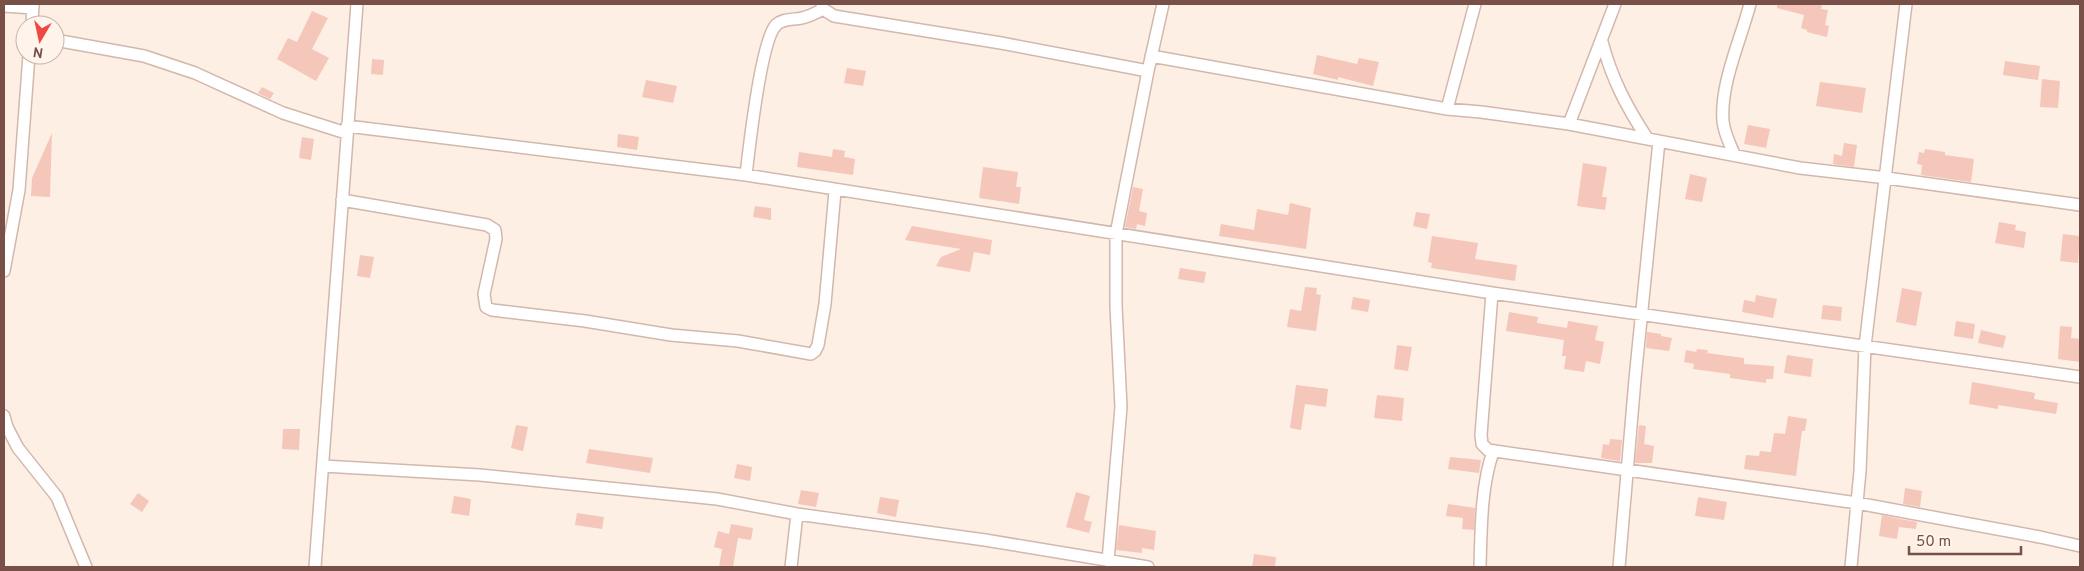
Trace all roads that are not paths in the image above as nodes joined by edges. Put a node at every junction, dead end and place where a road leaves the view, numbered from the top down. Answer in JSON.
{"nodes":[{"id":1,"x":357,"y":4,"type":"edge"},
{"id":2,"x":1163,"y":4,"type":"edge"},
{"id":3,"x":1475,"y":4,"type":"edge"},
{"id":4,"x":1616,"y":4,"type":"edge"},
{"id":5,"x":1750,"y":4,"type":"edge"},
{"id":6,"x":1906,"y":4,"type":"edge"},
{"id":7,"x":4,"y":6,"type":"edge"},
{"id":8,"x":33,"y":6,"type":"edge"},
{"id":9,"x":823,"y":7,"type":"edge"},
{"id":10,"x":65,"y":42,"type":"edge"},
{"id":11,"x":1602,"y":42,"type":"junction"},
{"id":12,"x":1151,"y":56,"type":"junction"},
{"id":13,"x":29,"y":65,"type":"edge"},
{"id":14,"x":1148,"y":71,"type":"junction"},
{"id":15,"x":1447,"y":109,"type":"junction"},
{"id":16,"x":1569,"y":124,"type":"junction"},
{"id":17,"x":347,"y":129,"type":"junction"},
{"id":18,"x":1647,"y":138,"type":"junction"},
{"id":19,"x":1659,"y":141,"type":"junction"},
{"id":20,"x":1734,"y":154,"type":"junction"},
{"id":21,"x":746,"y":175,"type":"junction"},
{"id":22,"x":1887,"y":178,"type":"junction"},
{"id":23,"x":835,"y":190,"type":"junction"},
{"id":24,"x":342,"y":200,"type":"junction"},
{"id":25,"x":2080,"y":205,"type":"edge"},
{"id":26,"x":1116,"y":234,"type":"junction"},
{"id":27,"x":4,"y":271,"type":"edge"},
{"id":28,"x":1492,"y":292,"type":"junction"},
{"id":29,"x":1642,"y":313,"type":"junction"},
{"id":30,"x":1866,"y":346,"type":"junction"},
{"id":31,"x":2080,"y":377,"type":"edge"},
{"id":32,"x":4,"y":416,"type":"edge"},
{"id":33,"x":1493,"y":452,"type":"junction"},
{"id":34,"x":323,"y":466,"type":"junction"},
{"id":35,"x":1627,"y":469,"type":"junction"},
{"id":36,"x":1857,"y":503,"type":"junction"},
{"id":37,"x":797,"y":514,"type":"junction"},
{"id":38,"x":2080,"y":546,"type":"edge"},
{"id":39,"x":1108,"y":561,"type":"junction"},
{"id":40,"x":86,"y":567,"type":"edge"},
{"id":41,"x":315,"y":567,"type":"edge"},
{"id":42,"x":791,"y":567,"type":"edge"},
{"id":43,"x":1148,"y":567,"type":"edge"},
{"id":44,"x":1480,"y":567,"type":"edge"},
{"id":45,"x":1619,"y":567,"type":"edge"},
{"id":46,"x":1851,"y":567,"type":"edge"}],
"edges":[{"from":1,"to":17,"type":"street"},
{"from":2,"to":12,"type":"street"},
{"from":3,"to":15,"type":"street"},
{"from":4,"to":11,"type":"street"},
{"from":5,"to":20,"type":"street"},
{"from":6,"to":22,"type":"street"},
{"from":7,"to":8,"type":"street"},
{"from":9,"to":14,"type":"street"},
{"from":9,"to":21,"type":"street"},
{"from":10,"to":17,"type":"street"},
{"from":11,"to":16,"type":"street"},
{"from":11,"to":18,"type":"street"},
{"from":12,"to":14,"type":"street"},
{"from":12,"to":15,"type":"street"},
{"from":13,"to":27,"type":"street"},
{"from":14,"to":26,"type":"street"},
{"from":15,"to":16,"type":"street"},
{"from":16,"to":18,"type":"street"},
{"from":17,"to":21,"type":"street"},
{"from":17,"to":24,"type":"street"},
{"from":18,"to":19,"type":"street"},
{"from":19,"to":20,"type":"street"},
{"from":19,"to":29,"type":"street"},
{"from":20,"to":22,"type":"street"},
{"from":21,"to":23,"type":"street"},
{"from":22,"to":25,"type":"street"},
{"from":22,"to":30,"type":"street"},
{"from":23,"to":24,"type":"street"},
{"from":23,"to":26,"type":"street"},
{"from":24,"to":34,"type":"street"},
{"from":26,"to":28,"type":"street"},
{"from":26,"to":39,"type":"street"},
{"from":28,"to":29,"type":"street"},
{"from":28,"to":33,"type":"street"},
{"from":29,"to":30,"type":"street"},
{"from":29,"to":35,"type":"street"},
{"from":30,"to":31,"type":"street"},
{"from":30,"to":36,"type":"street"},
{"from":32,"to":40,"type":"street"},
{"from":33,"to":35,"type":"street"},
{"from":33,"to":44,"type":"street"},
{"from":34,"to":37,"type":"street"},
{"from":34,"to":41,"type":"street"},
{"from":35,"to":36,"type":"street"},
{"from":35,"to":45,"type":"street"},
{"from":36,"to":38,"type":"street"},
{"from":36,"to":46,"type":"street"},
{"from":37,"to":39,"type":"street"},
{"from":37,"to":42,"type":"street"},
{"from":39,"to":43,"type":"street"}]}
